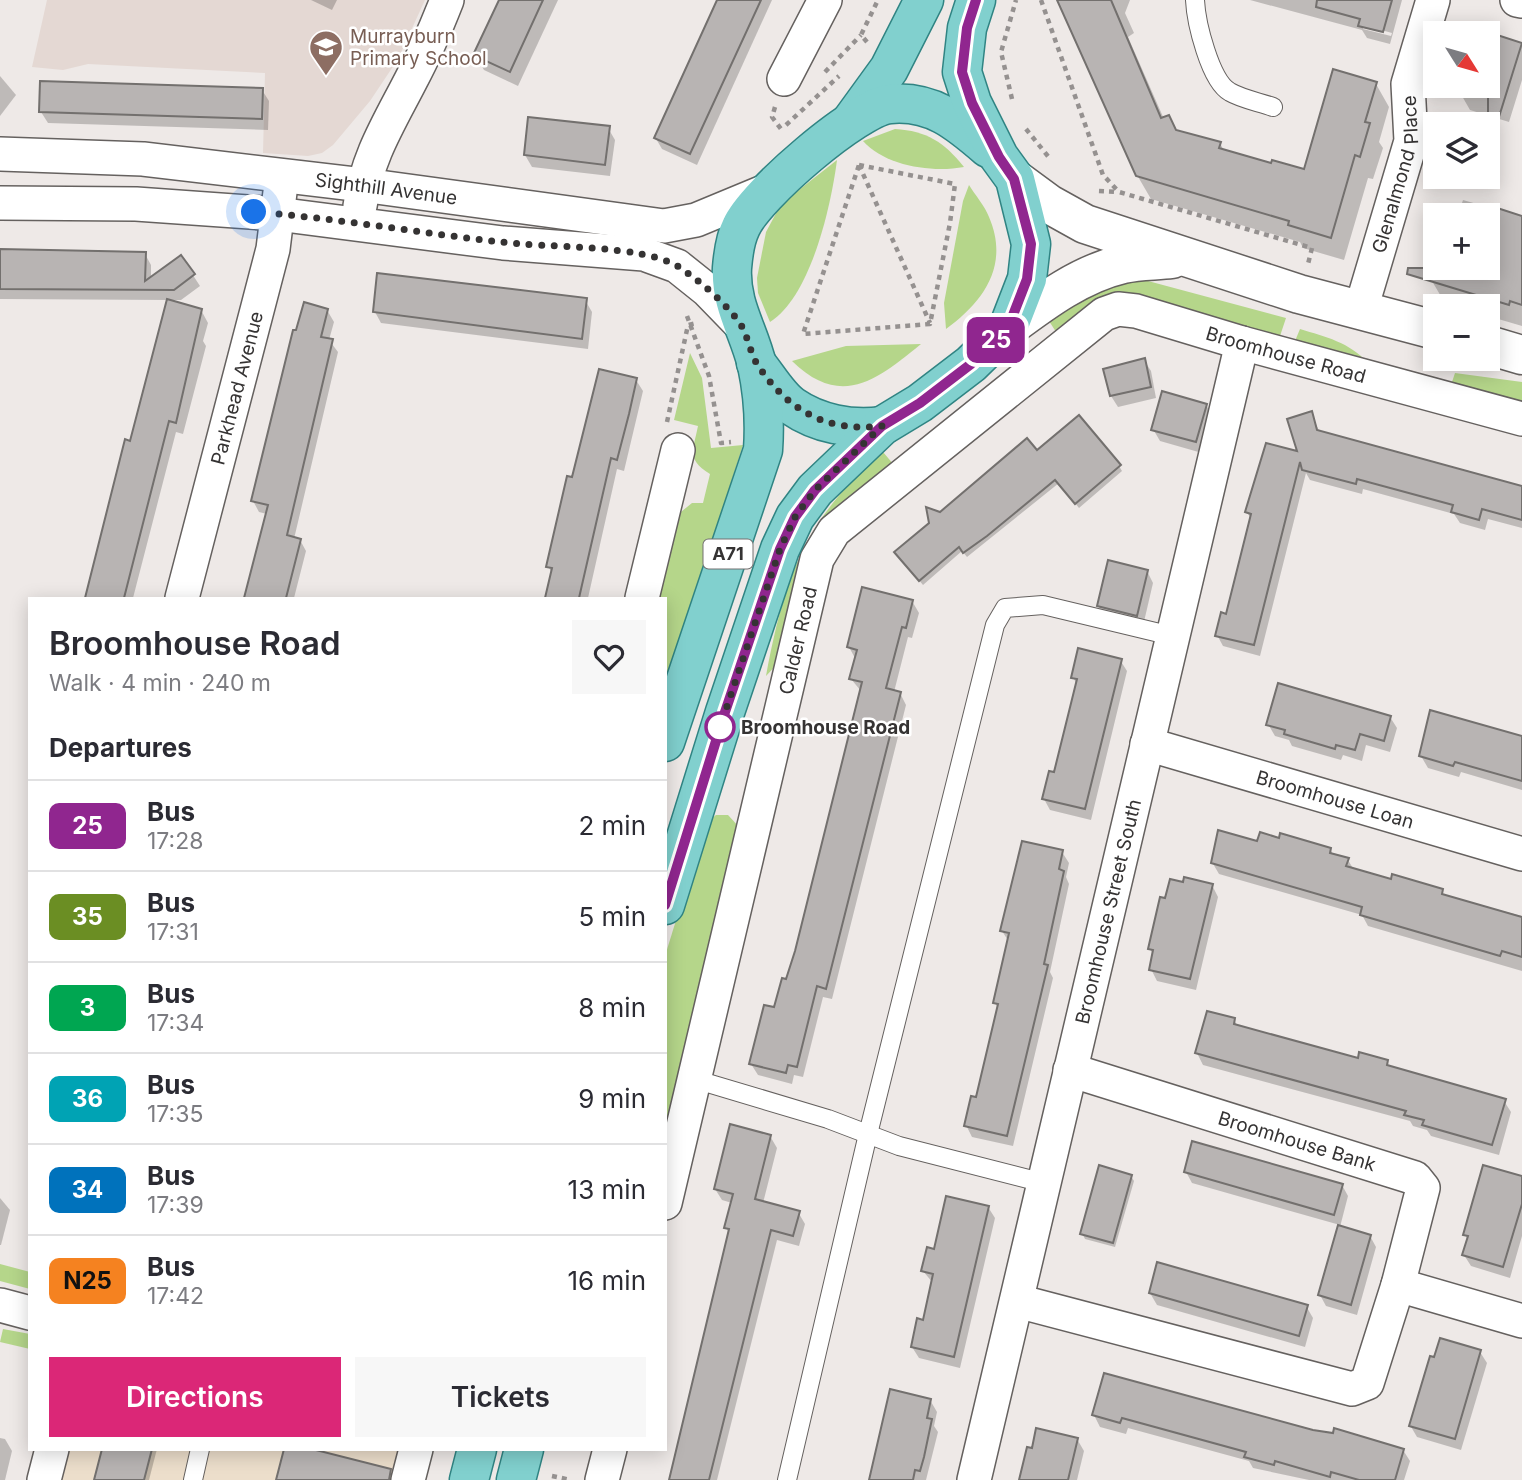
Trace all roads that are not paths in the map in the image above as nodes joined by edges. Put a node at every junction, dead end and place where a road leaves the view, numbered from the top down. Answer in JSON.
{"nodes":[{"id":1,"x":446,"y":0,"type":"edge"},
{"id":2,"x":924,"y":0,"type":"edge"},
{"id":3,"x":976,"y":0,"type":"edge"},
{"id":4,"x":1195,"y":0,"type":"edge"},
{"id":5,"x":1433,"y":0,"type":"edge"},
{"id":6,"x":830,"y":8,"type":"edge"},
{"id":7,"x":784,"y":79,"type":"road end"},
{"id":8,"x":1273,"y":107,"type":"dead end"},
{"id":9,"x":850,"y":122,"type":"junction"},
{"id":10,"x":0,"y":154,"type":"edge"},
{"id":11,"x":95,"y":157,"type":"junction"},
{"id":12,"x":1007,"y":168,"type":"junction"},
{"id":13,"x":282,"y":175,"type":"junction"},
{"id":14,"x":363,"y":185,"type":"junction"},
{"id":15,"x":766,"y":191,"type":"junction"},
{"id":16,"x":0,"y":203,"type":"edge"},
{"id":17,"x":93,"y":204,"type":"junction"},
{"id":18,"x":277,"y":214,"type":"junction"},
{"id":19,"x":358,"y":224,"type":"junction"},
{"id":20,"x":1188,"y":258,"type":"junction"},
{"id":21,"x":1362,"y":309,"type":"junction"},
{"id":22,"x":741,"y":325,"type":"junction"},
{"id":23,"x":1423,"y":327,"type":"edge"},
{"id":24,"x":1008,"y":328,"type":"junction"},
{"id":25,"x":1242,"y":343,"type":"junction"},
{"id":26,"x":1061,"y":348,"type":"joint"},
{"id":27,"x":1500,"y":349,"type":"edge"},
{"id":28,"x":1522,"y":355,"type":"edge"},
{"id":29,"x":757,"y":363,"type":"junction"},
{"id":30,"x":1522,"y":419,"type":"edge"},
{"id":31,"x":882,"y":426,"type":"junction"},
{"id":32,"x":681,"y":472,"type":"road end"},
{"id":33,"x":182,"y":597,"type":"edge"},
{"id":34,"x":642,"y":597,"type":"edge"},
{"id":35,"x":1172,"y":636,"type":"junction"},
{"id":36,"x":667,"y":736,"type":"edge"},
{"id":37,"x":1147,"y":744,"type":"junction"},
{"id":38,"x":1522,"y":854,"type":"edge"},
{"id":39,"x":667,"y":899,"type":"edge"},
{"id":40,"x":1070,"y":1070,"type":"junction"},
{"id":41,"x":694,"y":1079,"type":"junction"},
{"id":42,"x":868,"y":1134,"type":"junction"},
{"id":43,"x":1044,"y":1183,"type":"junction"},
{"id":44,"x":667,"y":1194,"type":"edge"},
{"id":45,"x":1398,"y":1285,"type":"junction"},
{"id":46,"x":1017,"y":1301,"type":"junction"},
{"id":47,"x":0,"y":1305,"type":"edge"},
{"id":48,"x":28,"y":1312,"type":"edge"},
{"id":49,"x":1522,"y":1321,"type":"edge"},
{"id":50,"x":51,"y":1451,"type":"edge"},
{"id":51,"x":200,"y":1451,"type":"edge"},
{"id":52,"x":415,"y":1451,"type":"edge"},
{"id":53,"x":476,"y":1451,"type":"edge"},
{"id":54,"x":525,"y":1451,"type":"edge"},
{"id":55,"x":609,"y":1451,"type":"edge"},
{"id":56,"x":534,"y":1478,"type":"edge"},
{"id":57,"x":44,"y":1480,"type":"edge"},
{"id":58,"x":193,"y":1480,"type":"edge"},
{"id":59,"x":408,"y":1480,"type":"edge"},
{"id":60,"x":469,"y":1480,"type":"edge"},
{"id":61,"x":602,"y":1480,"type":"edge"},
{"id":62,"x":787,"y":1480,"type":"edge"},
{"id":63,"x":974,"y":1480,"type":"edge"}],
"edges":[{"from":1,"to":14,"type":"street"},
{"from":2,"to":9,"type":"main road","number":"A71"},
{"from":3,"to":12,"type":"main road","name":"Calder Road","number":"A71"},
{"from":4,"to":8,"type":"lane"},
{"from":5,"to":21,"type":"street","name":"Glenalmond Place"},
{"from":6,"to":7,"type":"street"},
{"from":9,"to":12,"type":"main road","number":"A71"},
{"from":9,"to":15,"type":"main road","number":"A71"},
{"from":10,"to":11,"type":"street","name":"Sighthill Avenue"},
{"from":11,"to":13,"type":"street","name":"Sighthill Avenue"},
{"from":11,"to":17,"type":"street"},
{"from":12,"to":20,"type":"main road"},
{"from":12,"to":24,"type":"main road","name":"Calder Road","number":"A71"},
{"from":13,"to":14,"type":"street","name":"Sighthill Avenue"},
{"from":13,"to":18,"type":"street","name":"Parkhead Avenue"},
{"from":14,"to":15,"type":"street","name":"Sighthill Avenue"},
{"from":14,"to":19,"type":"street"},
{"from":15,"to":22,"type":"main road","number":"A71"},
{"from":16,"to":17,"type":"street","name":"Sighthill Avenue"},
{"from":17,"to":18,"type":"street","name":"Sighthill Avenue"},
{"from":18,"to":19,"type":"street","name":"Sighthill Avenue"},
{"from":18,"to":33,"type":"street","name":"Parkhead Avenue"},
{"from":19,"to":22,"type":"street","name":"Sighthill Avenue"},
{"from":20,"to":21,"type":"main road"},
{"from":20,"to":24,"type":"main road"},
{"from":21,"to":23,"type":"main road"},
{"from":22,"to":29,"type":"main road","number":"A71"},
{"from":24,"to":31,"type":"main road","name":"Calder Road","number":"A71"},
{"from":25,"to":26,"type":"street","name":"Broomhouse Road"},
{"from":25,"to":30,"type":"street","name":"Broomhouse Road"},
{"from":25,"to":35,"type":"street","name":"Broomhouse Street South"},
{"from":26,"to":41,"type":"street","name":"Calder Road"},
{"from":27,"to":28,"type":"main road"},
{"from":29,"to":31,"type":"main road","number":"A71"},
{"from":29,"to":36,"type":"main road","number":"A71"},
{"from":31,"to":39,"type":"main road","name":"Calder Road","number":"A71"},
{"from":32,"to":34,"type":"street"},
{"from":35,"to":37,"type":"street","name":"Broomhouse Street South"},
{"from":35,"to":42,"type":"lane"},
{"from":37,"to":38,"type":"street","name":"Broomhouse Loan"},
{"from":37,"to":40,"type":"street","name":"Broomhouse Street South"},
{"from":40,"to":43,"type":"street","name":"Broomhouse Street South"},
{"from":40,"to":45,"type":"street","name":"Broomhouse Bank"},
{"from":41,"to":42,"type":"lane"},
{"from":41,"to":44,"type":"street","name":"Calder Road"},
{"from":42,"to":43,"type":"lane"},
{"from":42,"to":62,"type":"lane"},
{"from":43,"to":46,"type":"street","name":"Broomhouse Street South"},
{"from":45,"to":46,"type":"street","name":"Broomhouse Bank"},
{"from":45,"to":49,"type":"street"},
{"from":46,"to":63,"type":"street","name":"Broomhouse Street South"},
{"from":47,"to":48,"type":"street"},
{"from":50,"to":57,"type":"street"},
{"from":51,"to":58,"type":"lane"},
{"from":52,"to":59,"type":"street"},
{"from":53,"to":60,"type":"main road"},
{"from":54,"to":56,"type":"main road"},
{"from":55,"to":61,"type":"street"}]}
